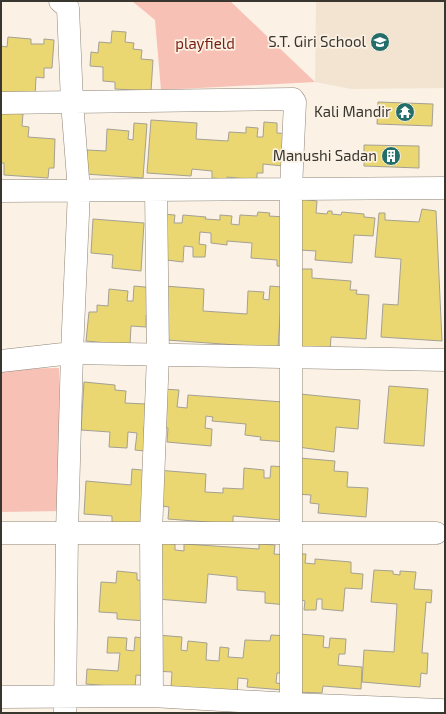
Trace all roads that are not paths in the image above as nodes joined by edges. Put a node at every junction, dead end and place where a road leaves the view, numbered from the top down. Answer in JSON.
{"nodes":[{"id":1,"x":60,"y":1,"type":"edge"},
{"id":2,"x":72,"y":102,"type":"junction"},
{"id":3,"x":1,"y":103,"type":"edge"},
{"id":4,"x":445,"y":188,"type":"edge"},
{"id":5,"x":291,"y":189,"type":"junction"},
{"id":6,"x":156,"y":190,"type":"junction"},
{"id":7,"x":79,"y":191,"type":"junction"},
{"id":8,"x":1,"y":192,"type":"edge"},
{"id":9,"x":72,"y":353,"type":"junction"},
{"id":10,"x":158,"y":355,"type":"junction"},
{"id":11,"x":291,"y":357,"type":"junction"},
{"id":12,"x":445,"y":360,"type":"edge"},
{"id":13,"x":1,"y":361,"type":"edge"},
{"id":14,"x":1,"y":533,"type":"edge"},
{"id":15,"x":67,"y":533,"type":"junction"},
{"id":16,"x":151,"y":533,"type":"junction"},
{"id":17,"x":291,"y":533,"type":"junction"},
{"id":18,"x":436,"y":533,"type":"dead end"},
{"id":19,"x":152,"y":696,"type":"junction"},
{"id":20,"x":1,"y":697,"type":"edge"},
{"id":21,"x":65,"y":705,"type":"edge"},
{"id":22,"x":291,"y":709,"type":"edge"},
{"id":23,"x":440,"y":710,"type":"dead end"}],
"edges":[{"from":1,"to":2,"type":"street"},
{"from":2,"to":3,"type":"street"},
{"from":2,"to":5,"type":"street"},
{"from":2,"to":7,"type":"street"},
{"from":4,"to":5,"type":"street"},
{"from":5,"to":6,"type":"street"},
{"from":5,"to":11,"type":"street"},
{"from":6,"to":7,"type":"street"},
{"from":6,"to":10,"type":"street"},
{"from":7,"to":8,"type":"street"},
{"from":7,"to":9,"type":"street"},
{"from":9,"to":10,"type":"street"},
{"from":9,"to":13,"type":"street"},
{"from":9,"to":15,"type":"street"},
{"from":10,"to":11,"type":"street"},
{"from":10,"to":16,"type":"street"},
{"from":11,"to":12,"type":"street"},
{"from":11,"to":17,"type":"street"},
{"from":14,"to":15,"type":"street"},
{"from":15,"to":16,"type":"street"},
{"from":15,"to":21,"type":"street"},
{"from":16,"to":17,"type":"street"},
{"from":16,"to":19,"type":"street"},
{"from":17,"to":18,"type":"street"},
{"from":17,"to":22,"type":"street"},
{"from":19,"to":21,"type":"street"},
{"from":19,"to":22,"type":"street"},
{"from":20,"to":21,"type":"street"},
{"from":22,"to":23,"type":"street"}]}
